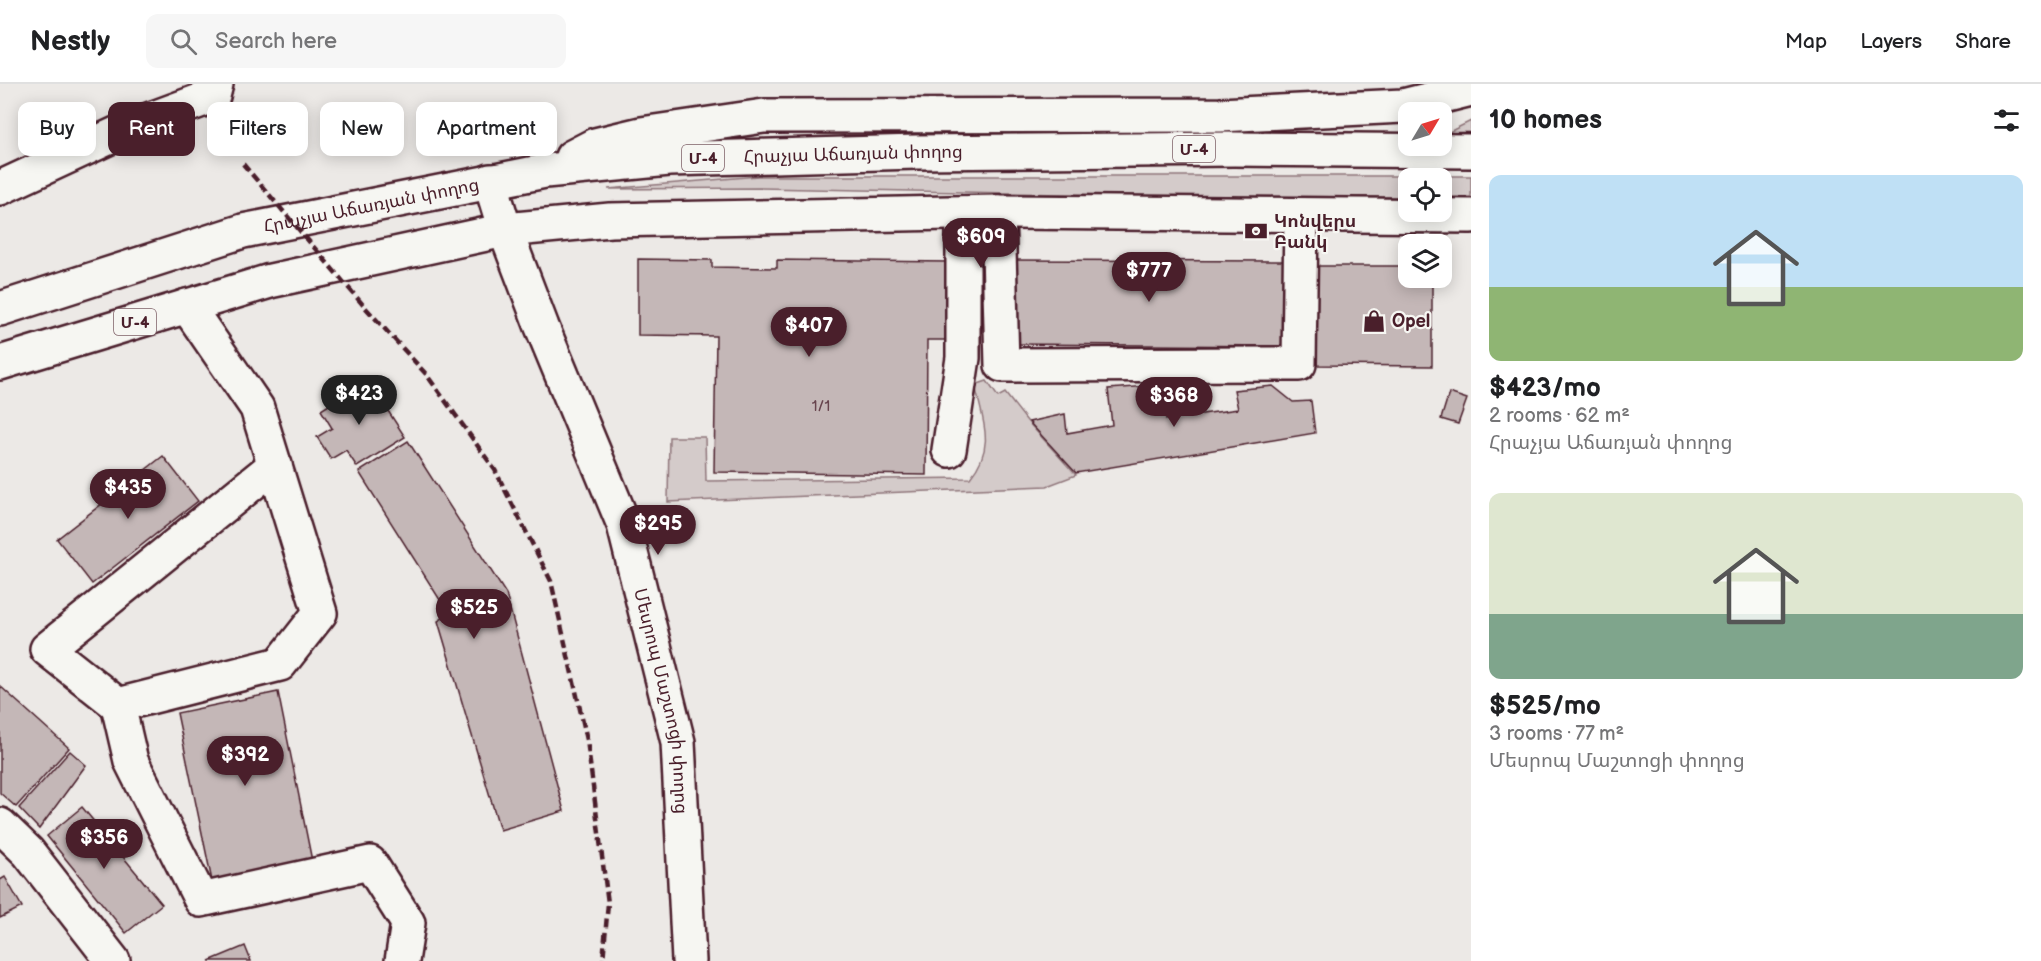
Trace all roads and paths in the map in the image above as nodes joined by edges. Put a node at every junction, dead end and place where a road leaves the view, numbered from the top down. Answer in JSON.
{"nodes":[{"id":1,"x":216,"y":84,"type":"edge"},
{"id":2,"x":1471,"y":89,"type":"edge"},
{"id":3,"x":1471,"y":151,"type":"edge"},
{"id":4,"x":545,"y":171,"type":"junction"},
{"id":5,"x":490,"y":181,"type":"junction"},
{"id":6,"x":0,"y":189,"type":"edge"},
{"id":7,"x":998,"y":212,"type":"junction"},
{"id":8,"x":963,"y":213,"type":"junction"},
{"id":9,"x":1300,"y":215,"type":"junction"},
{"id":10,"x":1471,"y":216,"type":"edge"},
{"id":11,"x":505,"y":230,"type":"junction"},
{"id":12,"x":187,"y":306,"type":"junction"},
{"id":13,"x":0,"y":309,"type":"edge"},
{"id":14,"x":0,"y":363,"type":"edge"},
{"id":15,"x":949,"y":450,"type":"dead end"},
{"id":16,"x":275,"y":465,"type":"junction"},
{"id":17,"x":118,"y":705,"type":"junction"},
{"id":18,"x":0,"y":825,"type":"edge"},
{"id":19,"x":113,"y":961,"type":"edge"},
{"id":20,"x":402,"y":961,"type":"edge"},
{"id":21,"x":689,"y":961,"type":"edge"}],
"edges":[{"from":1,"to":6,"type":"main road"},
{"from":2,"to":4,"type":"main road"},
{"from":3,"to":4,"type":"main road","name":"Հրաչյա Աճառյան փողոց","number":"Մ-4"},
{"from":4,"to":5,"type":"main road","name":"Հրաչյա Աճառյան փողոց","number":"Մ-4"},
{"from":5,"to":11,"type":"main road","name":"Մեսրոպ Մաշտոցի փողոց"},
{"from":5,"to":13,"type":"main road","name":"Հրաչյա Աճառյան փողոց","number":"Մ-4"},
{"from":7,"to":8,"type":"main road","number":"Մ-4"},
{"from":7,"to":9,"type":"main road","number":"Մ-4"},
{"from":7,"to":9,"type":"main road"},
{"from":8,"to":11,"type":"main road","number":"Մ-4"},
{"from":8,"to":15,"type":"main road"},
{"from":9,"to":10,"type":"main road","number":"Մ-4"},
{"from":11,"to":12,"type":"main road","number":"Մ-4"},
{"from":11,"to":21,"type":"main road","name":"Մեսրոպ Մաշտոցի փողոց"},
{"from":12,"to":14,"type":"main road","number":"Մ-4"},
{"from":12,"to":16,"type":"main road"},
{"from":16,"to":17,"type":"main road"},
{"from":16,"to":17,"type":"main road"},
{"from":17,"to":20,"type":"main road"},
{"from":18,"to":19,"type":"main road"}]}
